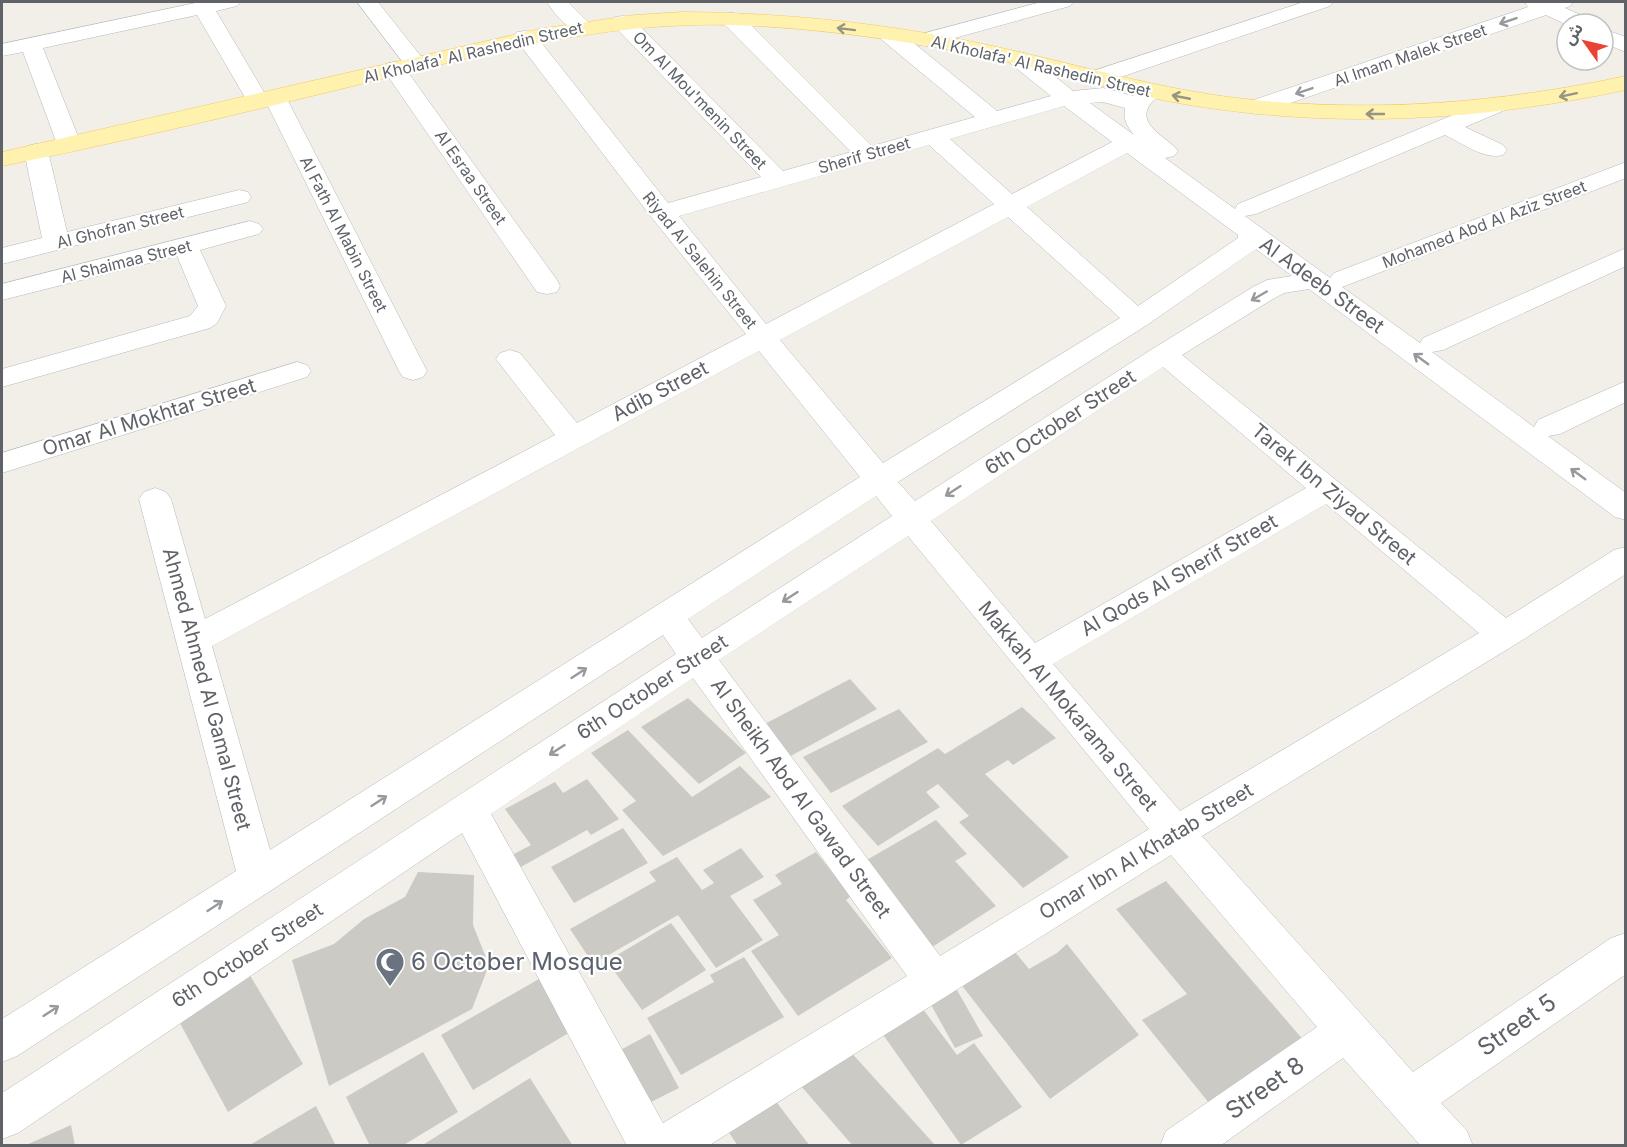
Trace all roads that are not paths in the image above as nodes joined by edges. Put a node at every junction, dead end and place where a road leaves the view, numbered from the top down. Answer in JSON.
{"nodes":[{"id":1,"x":230,"y":2,"type":"edge"},
{"id":2,"x":367,"y":2,"type":"edge"},
{"id":3,"x":557,"y":2,"type":"edge"},
{"id":4,"x":1063,"y":2,"type":"edge"},
{"id":5,"x":1323,"y":2,"type":"edge"},
{"id":6,"x":1548,"y":3,"type":"edge"},
{"id":7,"x":1022,"y":6,"type":"edge"},
{"id":8,"x":203,"y":7,"type":"junction"},
{"id":9,"x":1562,"y":12,"type":"edge"},
{"id":10,"x":736,"y":13,"type":"edge"},
{"id":11,"x":623,"y":22,"type":"junction"},
{"id":12,"x":582,"y":27,"type":"junction"},
{"id":13,"x":890,"y":35,"type":"junction"},
{"id":14,"x":525,"y":37,"type":"junction"},
{"id":15,"x":926,"y":40,"type":"junction"},
{"id":16,"x":31,"y":44,"type":"junction"},
{"id":17,"x":2,"y":50,"type":"edge"},
{"id":18,"x":1019,"y":59,"type":"junction"},
{"id":19,"x":405,"y":66,"type":"junction"},
{"id":20,"x":1095,"y":78,"type":"junction"},
{"id":21,"x":1626,"y":83,"type":"edge"},
{"id":22,"x":1068,"y":98,"type":"junction"},
{"id":23,"x":1144,"y":98,"type":"junction"},
{"id":24,"x":266,"y":99,"type":"junction"},
{"id":25,"x":1497,"y":105,"type":"junction"},
{"id":26,"x":1256,"y":107,"type":"junction"},
{"id":27,"x":991,"y":118,"type":"junction"},
{"id":28,"x":1446,"y":127,"type":"junction"},
{"id":29,"x":932,"y":135,"type":"junction"},
{"id":30,"x":1129,"y":142,"type":"junction"},
{"id":31,"x":69,"y":144,"type":"junction"},
{"id":32,"x":1495,"y":150,"type":"dead end"},
{"id":33,"x":36,"y":151,"type":"junction"},
{"id":34,"x":867,"y":154,"type":"junction"},
{"id":35,"x":2,"y":159,"type":"edge"},
{"id":36,"x":1626,"y":169,"type":"edge"},
{"id":37,"x":777,"y":179,"type":"junction"},
{"id":38,"x":239,"y":197,"type":"dead end"},
{"id":39,"x":1008,"y":204,"type":"junction"},
{"id":40,"x":661,"y":213,"type":"junction"},
{"id":41,"x":1249,"y":221,"type":"junction"},
{"id":42,"x":250,"y":229,"type":"dead end"},
{"id":43,"x":56,"y":243,"type":"junction"},
{"id":44,"x":185,"y":245,"type":"junction"},
{"id":45,"x":2,"y":256,"type":"edge"},
{"id":46,"x":1626,"y":256,"type":"edge"},
{"id":47,"x":1329,"y":279,"type":"junction"},
{"id":48,"x":547,"y":286,"type":"dead end"},
{"id":49,"x":2,"y":292,"type":"edge"},
{"id":50,"x":1137,"y":318,"type":"junction"},
{"id":51,"x":763,"y":337,"type":"junction"},
{"id":52,"x":1433,"y":344,"type":"junction"},
{"id":53,"x":1164,"y":354,"type":"junction"},
{"id":54,"x":510,"y":359,"type":"dead end"},
{"id":55,"x":297,"y":370,"type":"dead end"},
{"id":56,"x":413,"y":371,"type":"dead end"},
{"id":57,"x":2,"y":378,"type":"edge"},
{"id":58,"x":1626,"y":390,"type":"edge"},
{"id":59,"x":1549,"y":428,"type":"junction"},
{"id":60,"x":572,"y":437,"type":"junction"},
{"id":61,"x":2,"y":463,"type":"edge"},
{"id":62,"x":880,"y":479,"type":"junction"},
{"id":63,"x":1626,"y":482,"type":"edge"},
{"id":64,"x":1328,"y":489,"type":"junction"},
{"id":65,"x":155,"y":499,"type":"dead end"},
{"id":66,"x":1626,"y":509,"type":"edge"},
{"id":67,"x":910,"y":519,"type":"junction"},
{"id":68,"x":1626,"y":558,"type":"edge"},
{"id":69,"x":667,"y":616,"type":"junction"},
{"id":70,"x":1504,"y":635,"type":"junction"},
{"id":71,"x":193,"y":641,"type":"junction"},
{"id":72,"x":698,"y":657,"type":"junction"},
{"id":73,"x":1031,"y":661,"type":"junction"},
{"id":74,"x":468,"y":808,"type":"junction"},
{"id":75,"x":1175,"y":833,"type":"junction"},
{"id":76,"x":258,"y":878,"type":"junction"},
{"id":77,"x":1626,"y":951,"type":"edge"},
{"id":78,"x":934,"y":981,"type":"junction"},
{"id":79,"x":1347,"y":1031,"type":"junction"},
{"id":80,"x":2,"y":1042,"type":"edge"},
{"id":81,"x":1409,"y":1100,"type":"junction"},
{"id":82,"x":2,"y":1118,"type":"edge"},
{"id":83,"x":651,"y":1146,"type":"edge"},
{"id":84,"x":667,"y":1146,"type":"edge"},
{"id":85,"x":1182,"y":1146,"type":"edge"},
{"id":86,"x":1451,"y":1146,"type":"edge"}],
"edges":[{"from":1,"to":8,"type":"street"},
{"from":2,"to":19,"type":"street","name":"Al Esraa Street"},
{"from":3,"to":12,"type":"street"},
{"from":4,"to":7,"type":"street"},
{"from":5,"to":20,"type":"street"},
{"from":6,"to":9,"type":"street"},
{"from":6,"to":26,"type":"street","name":"Al Imam Malek Street","one_way":true},
{"from":7,"to":15,"type":"street"},
{"from":8,"to":16,"type":"street"},
{"from":8,"to":24,"type":"street","name":"Al Fath Al Mabin Street"},
{"from":10,"to":11,"type":"main road","name":"Al Kholafa' Al Rashedin Street"},
{"from":13,"to":10,"type":"main road","name":"Al Kholafa' Al Rashedin Street","one_way":true},
{"from":10,"to":34,"type":"street"},
{"from":11,"to":12,"type":"main road","name":"Al Kholafa' Al Rashedin Street"},
{"from":11,"to":37,"type":"street","name":"Om Al Mou'menin Street"},
{"from":12,"to":14,"type":"main road","name":"Al Kholafa' Al Rashedin Street"},
{"from":13,"to":15,"type":"main road","name":"Al Kholafa' Al Rashedin Street"},
{"from":13,"to":27,"type":"street"},
{"from":14,"to":19,"type":"main road","name":"Al Kholafa' Al Rashedin Street"},
{"from":14,"to":40,"type":"street","name":"Riyad Al Salehin Street"},
{"from":15,"to":18,"type":"main road","name":"Al Kholafa' Al Rashedin Street"},
{"from":16,"to":17,"type":"street"},
{"from":16,"to":31,"type":"street"},
{"from":18,"to":20,"type":"main road","name":"Al Kholafa' Al Rashedin Street"},
{"from":18,"to":22,"type":"street","name":"Al Adeeb Street"},
{"from":19,"to":24,"type":"main road","name":"Al Kholafa' Al Rashedin Street"},
{"from":19,"to":48,"type":"street","name":"Al Esraa Street"},
{"from":20,"to":23,"type":"main road","name":"Al Kholafa' Al Rashedin Street"},
{"from":21,"to":25,"type":"main road","name":"Al Kholafa' Al Rashedin Street","one_way":true},
{"from":22,"to":23,"type":"street","name":"Sherif Street"},
{"from":22,"to":27,"type":"street","name":"Sherif Street"},
{"from":22,"to":30,"type":"street","name":"Al Adeeb Street"},
{"from":26,"to":23,"type":"main road","name":"Al Kholafa' Al Rashedin Street","one_way":true},
{"from":23,"to":41,"type":"street","name":"Al Adeeb Street"},
{"from":24,"to":31,"type":"main road","name":"Al Kholafa' Al Rashedin Street"},
{"from":24,"to":56,"type":"street","name":"Al Fath Al Mabin Street"},
{"from":25,"to":26,"type":"main road","name":"Al Kholafa' Al Rashedin Street","one_way":true},
{"from":25,"to":28,"type":"street"},
{"from":27,"to":29,"type":"street","name":"Sherif Street"},
{"from":28,"to":32,"type":"street"},
{"from":28,"to":41,"type":"street"},
{"from":29,"to":34,"type":"street","name":"Sherif Street"},
{"from":29,"to":39,"type":"street"},
{"from":30,"to":39,"type":"street","name":"Adib Street"},
{"from":30,"to":41,"type":"street","name":"Al Adeeb Street"},
{"from":31,"to":33,"type":"main road","name":"Al Kholafa' Al Rashedin Street"},
{"from":33,"to":35,"type":"main road","name":"Al Kholafa' Al Rashedin Street"},
{"from":33,"to":43,"type":"street"},
{"from":34,"to":37,"type":"street","name":"Sherif Street"},
{"from":36,"to":47,"type":"street","name":"Mohamed Abd Al Aziz Street"},
{"from":37,"to":40,"type":"street","name":"Sherif Street"},
{"from":38,"to":43,"type":"street","name":"Al Ghofran Street"},
{"from":39,"to":50,"type":"street"},
{"from":39,"to":51,"type":"street","name":"Adib Street"},
{"from":40,"to":51,"type":"street","name":"Riyad Al Salehin Street"},
{"from":41,"to":47,"type":"street","name":"Al Adeeb Street"},
{"from":41,"to":50,"type":"street"},
{"from":42,"to":44,"type":"street","name":"Al Shaimaa Street"},
{"from":43,"to":45,"type":"street","name":"Al Ghofran Street"},
{"from":44,"to":49,"type":"street","name":"Al Shaimaa Street"},
{"from":44,"to":57,"type":"street"},
{"from":46,"to":52,"type":"street"},
{"from":47,"to":52,"type":"street","name":"Al Adeeb Street"},
{"from":47,"to":53,"type":"street","name":"6th October Street","one_way":true},
{"from":66,"to":47,"type":"street","name":"Al Adeeb Street","one_way":true},
{"from":50,"to":62,"type":"street"},
{"from":51,"to":60,"type":"street","name":"Adib Street"},
{"from":51,"to":62,"type":"street","name":"Riyad Al Salehin Street"},
{"from":52,"to":59,"type":"street","name":"Al Adeeb Street"},
{"from":53,"to":64,"type":"street","name":"Tarek Ibn Ziyad Street"},
{"from":53,"to":67,"type":"street","name":"6th October Street","one_way":true},
{"from":54,"to":60,"type":"street"},
{"from":55,"to":61,"type":"street","name":"Omar Al Mokhtar Street"},
{"from":58,"to":59,"type":"street"},
{"from":59,"to":63,"type":"street","name":"Al Adeeb Street"},
{"from":60,"to":71,"type":"street","name":"Adib Street"},
{"from":62,"to":67,"type":"street","name":"Makkah Al Mokarama Street"},
{"from":62,"to":69,"type":"street"},
{"from":64,"to":70,"type":"street","name":"Tarek Ibn Ziyad Street"},
{"from":64,"to":73,"type":"street","name":"Al Qods Al Sherif Street"},
{"from":65,"to":71,"type":"street","name":"Ahmed Ahmed Al Gamal Street"},
{"from":67,"to":72,"type":"street","name":"6th October Street","one_way":true},
{"from":67,"to":73,"type":"street","name":"Makkah Al Mokarama Street"},
{"from":68,"to":70,"type":"street","name":"Omar Ibn Al Khatab Street"},
{"from":69,"to":72,"type":"street","name":"Al Sheikh Abd Al Gawad Street"},
{"from":76,"to":69,"type":"street","one_way":true},
{"from":70,"to":75,"type":"street","name":"Omar Ibn Al Khatab Street"},
{"from":71,"to":76,"type":"street","name":"Ahmed Ahmed Al Gamal Street"},
{"from":72,"to":74,"type":"street","name":"6th October Street","one_way":true},
{"from":72,"to":78,"type":"street","name":"Al Sheikh Abd Al Gawad Street"},
{"from":73,"to":75,"type":"street","name":"Makkah Al Mokarama Street"},
{"from":74,"to":82,"type":"street","name":"6th October Street"},
{"from":74,"to":83,"type":"street"},
{"from":75,"to":78,"type":"street","name":"Omar Ibn Al Khatab Street"},
{"from":75,"to":79,"type":"street","name":"Makkah Al Mokarama Street"},
{"from":80,"to":76,"type":"street","one_way":true},
{"from":77,"to":81,"type":"street","name":"Street 5"},
{"from":78,"to":84,"type":"street","name":"Omar Ibn Al Khatab Street"},
{"from":79,"to":81,"type":"street","name":"Makkah Al Mokarama Street"},
{"from":79,"to":85,"type":"street","name":"Street 8"},
{"from":81,"to":86,"type":"street","name":"Makkah Al Mokarama Street"}]}
